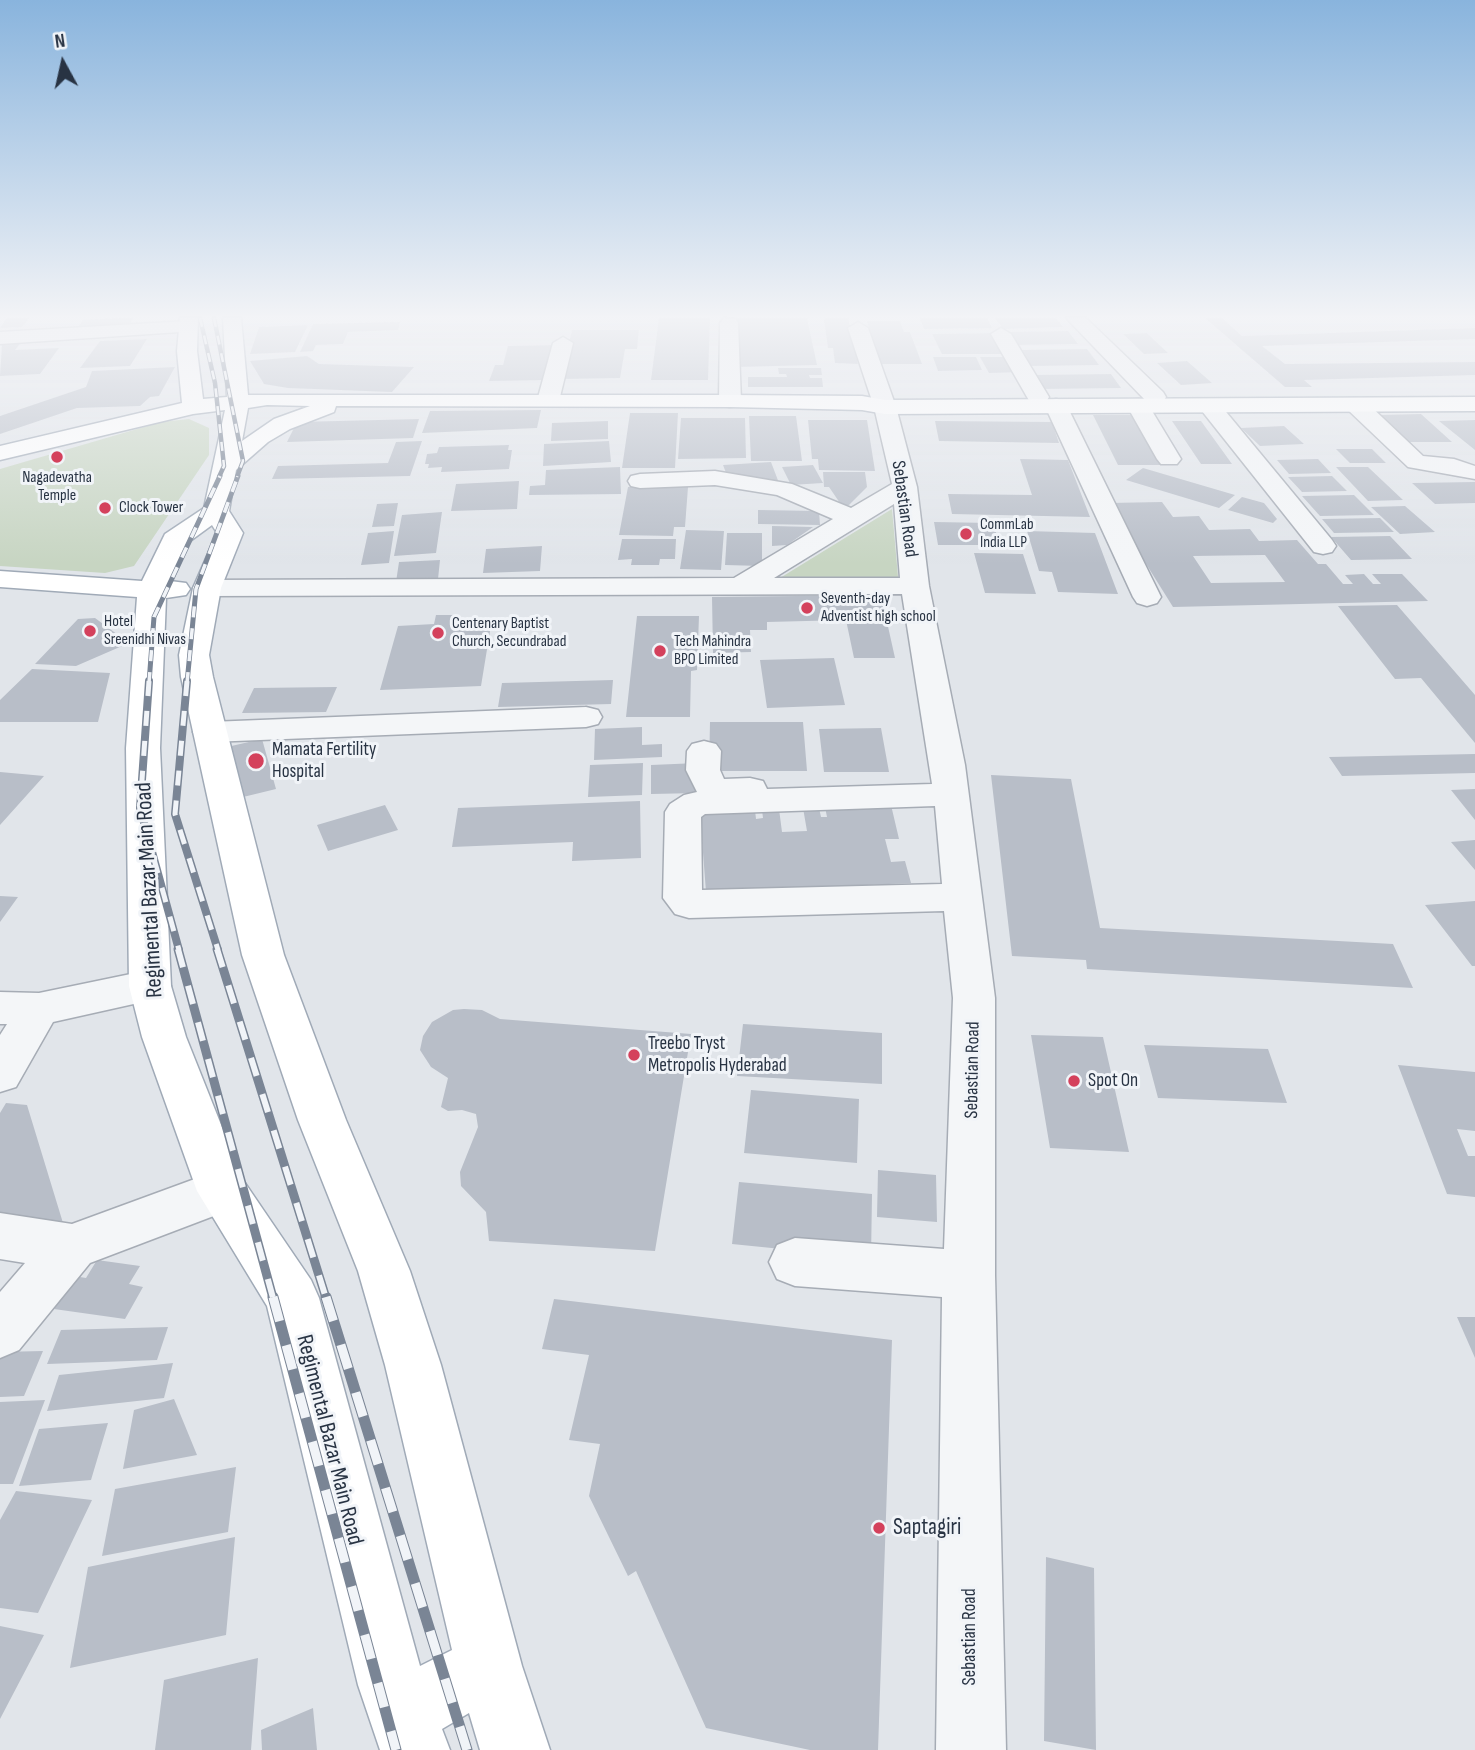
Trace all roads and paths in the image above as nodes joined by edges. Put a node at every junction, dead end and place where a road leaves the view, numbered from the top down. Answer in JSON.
{"nodes":[{"id":1,"x":192,"y":400,"type":"edge"},
{"id":2,"x":257,"y":400,"type":"edge"},
{"id":3,"x":334,"y":400,"type":"edge"},
{"id":4,"x":345,"y":400,"type":"junction"},
{"id":5,"x":876,"y":400,"type":"edge"},
{"id":6,"x":1145,"y":400,"type":"edge"},
{"id":7,"x":1275,"y":400,"type":"edge"},
{"id":8,"x":238,"y":401,"type":"junction"},
{"id":9,"x":548,"y":401,"type":"joint"},
{"id":10,"x":730,"y":401,"type":"joint"},
{"id":11,"x":1047,"y":402,"type":"junction"},
{"id":12,"x":1147,"y":402,"type":"junction"},
{"id":13,"x":877,"y":403,"type":"junction"},
{"id":14,"x":1475,"y":404,"type":"edge"},
{"id":15,"x":1356,"y":405,"type":"junction"},
{"id":16,"x":1209,"y":406,"type":"junction"},
{"id":17,"x":193,"y":407,"type":"junction"},
{"id":18,"x":0,"y":453,"type":"edge"},
{"id":19,"x":1169,"y":459,"type":"dead end"},
{"id":20,"x":227,"y":466,"type":"junction"},
{"id":21,"x":1470,"y":473,"type":"dead end"},
{"id":22,"x":640,"y":481,"type":"dead end"},
{"id":23,"x":905,"y":487,"type":"junction"},
{"id":24,"x":216,"y":511,"type":"junction"},
{"id":25,"x":852,"y":518,"type":"junction"},
{"id":26,"x":1323,"y":546,"type":"dead end"},
{"id":27,"x":0,"y":579,"type":"edge"},
{"id":28,"x":915,"y":586,"type":"junction"},
{"id":29,"x":207,"y":587,"type":"junction"},
{"id":30,"x":739,"y":587,"type":"junction"},
{"id":31,"x":152,"y":590,"type":"junction"},
{"id":32,"x":1147,"y":597,"type":"dead end"},
{"id":33,"x":586,"y":718,"type":"dead end"},
{"id":34,"x":210,"y":732,"type":"junction"},
{"id":35,"x":704,"y":751,"type":"dead end"},
{"id":36,"x":950,"y":789,"type":"junction"},
{"id":37,"x":962,"y":897,"type":"junction"},
{"id":38,"x":150,"y":986,"type":"junction"},
{"id":39,"x":20,"y":1008,"type":"edge"},
{"id":40,"x":0,"y":1074,"type":"edge"},
{"id":41,"x":222,"y":1191,"type":"junction"},
{"id":42,"x":0,"y":1236,"type":"edge"},
{"id":43,"x":72,"y":1247,"type":"junction"},
{"id":44,"x":795,"y":1262,"type":"dead end"},
{"id":45,"x":969,"y":1275,"type":"junction"},
{"id":46,"x":0,"y":1332,"type":"edge"},
{"id":47,"x":489,"y":1666,"type":"junction"},
{"id":48,"x":408,"y":1731,"type":"edge"},
{"id":49,"x":515,"y":1750,"type":"edge"},
{"id":50,"x":971,"y":1750,"type":"edge"}],
"edges":[{"from":1,"to":17,"type":"main road"},
{"from":2,"to":8,"type":"main road"},
{"from":3,"to":4,"type":"main road"},
{"from":4,"to":9,"type":"main road"},
{"from":4,"to":20,"type":"main road"},
{"from":5,"to":13,"type":"street","name":"Sebastian Road"},
{"from":6,"to":12,"type":"street"},
{"from":7,"to":12,"type":"main road"},
{"from":8,"to":17,"type":"main road"},
{"from":8,"to":20,"type":"main road"},
{"from":9,"to":10,"type":"main road"},
{"from":10,"to":13,"type":"main road"},
{"from":11,"to":12,"type":"main road"},
{"from":11,"to":13,"type":"main road"},
{"from":11,"to":32,"type":"street"},
{"from":12,"to":16,"type":"main road"},
{"from":12,"to":19,"type":"street"},
{"from":13,"to":23,"type":"street","name":"Sebastian Road"},
{"from":14,"to":15,"type":"main road"},
{"from":15,"to":16,"type":"main road"},
{"from":15,"to":21,"type":"street"},
{"from":16,"to":26,"type":"street"},
{"from":17,"to":18,"type":"main road"},
{"from":20,"to":24,"type":"main road"},
{"from":22,"to":25,"type":"street"},
{"from":23,"to":25,"type":"street"},
{"from":23,"to":28,"type":"street","name":"Sebastian Road"},
{"from":24,"to":29,"type":"main road"},
{"from":24,"to":31,"type":"main road","name":"Regimental Bazar Main Road"},
{"from":25,"to":30,"type":"street"},
{"from":27,"to":31,"type":"main road"},
{"from":28,"to":30,"type":"street"},
{"from":28,"to":36,"type":"street","name":"Sebastian Road"},
{"from":29,"to":30,"type":"street"},
{"from":29,"to":31,"type":"main road"},
{"from":29,"to":34,"type":"main road"},
{"from":31,"to":38,"type":"main road","name":"Regimental Bazar Main Road"},
{"from":33,"to":34,"type":"street"},
{"from":34,"to":47,"type":"main road"},
{"from":35,"to":36,"type":"street"},
{"from":36,"to":37,"type":"street","name":"Sebastian Road"},
{"from":36,"to":37,"type":"street"},
{"from":37,"to":45,"type":"street","name":"Sebastian Road"},
{"from":38,"to":39,"type":"street"},
{"from":38,"to":41,"type":"main road","name":"Regimental Bazar Main Road"},
{"from":39,"to":40,"type":"street"},
{"from":41,"to":43,"type":"street"},
{"from":41,"to":48,"type":"main road","name":"Regimental Bazar Main Road"},
{"from":42,"to":43,"type":"street"},
{"from":43,"to":46,"type":"street"},
{"from":44,"to":45,"type":"street"},
{"from":45,"to":50,"type":"street","name":"Sebastian Road"},
{"from":47,"to":48,"type":"main road"},
{"from":47,"to":49,"type":"main road"}]}
